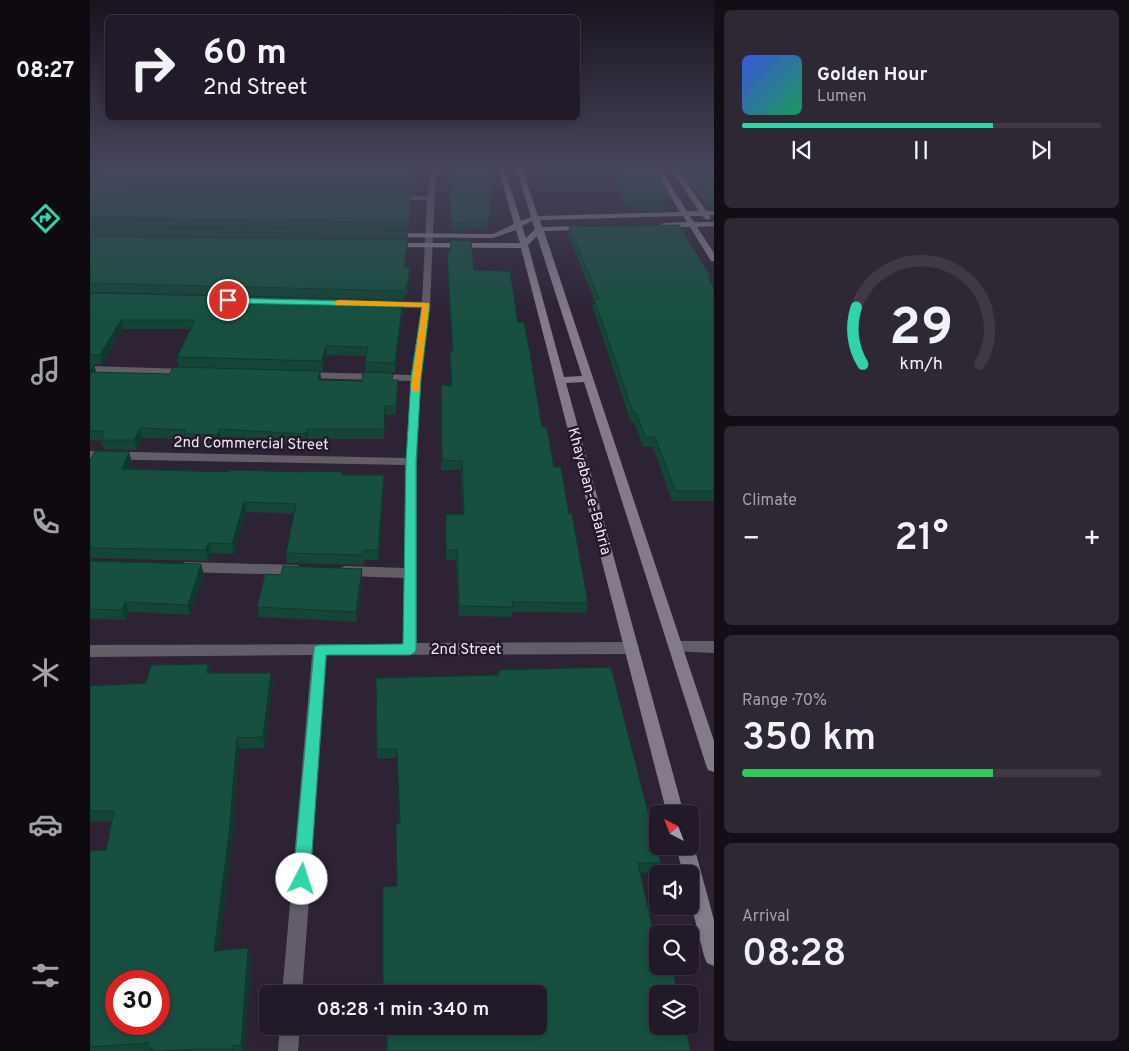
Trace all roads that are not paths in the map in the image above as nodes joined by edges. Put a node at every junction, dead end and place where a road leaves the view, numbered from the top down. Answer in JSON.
{"nodes":[{"id":1,"x":432,"y":217,"type":"edge"},
{"id":2,"x":515,"y":217,"type":"edge"},
{"id":3,"x":536,"y":217,"type":"edge"},
{"id":4,"x":594,"y":217,"type":"edge"},
{"id":5,"x":687,"y":217,"type":"edge"},
{"id":6,"x":565,"y":218,"type":"joint"},
{"id":7,"x":538,"y":224,"type":"junction"},
{"id":8,"x":692,"y":225,"type":"junction"},
{"id":9,"x":517,"y":226,"type":"junction"},
{"id":10,"x":653,"y":226,"type":"edge"},
{"id":11,"x":713,"y":226,"type":"edge"},
{"id":12,"x":595,"y":227,"type":"edge"},
{"id":13,"x":382,"y":235,"type":"edge"},
{"id":14,"x":430,"y":241,"type":"junction"},
{"id":15,"x":380,"y":245,"type":"edge"},
{"id":16,"x":524,"y":245,"type":"junction"},
{"id":17,"x":714,"y":259,"type":"edge"},
{"id":18,"x":377,"y":304,"type":"edge"},
{"id":19,"x":426,"y":305,"type":"junction"},
{"id":20,"x":90,"y":369,"type":"edge"},
{"id":21,"x":199,"y":372,"type":"edge"},
{"id":22,"x":298,"y":375,"type":"edge"},
{"id":23,"x":416,"y":378,"type":"junction"},
{"id":24,"x":589,"y":379,"type":"junction"},
{"id":25,"x":560,"y":380,"type":"junction"},
{"id":26,"x":90,"y":455,"type":"edge"},
{"id":27,"x":411,"y":462,"type":"junction"},
{"id":28,"x":170,"y":566,"type":"edge"},
{"id":29,"x":310,"y":570,"type":"edge"},
{"id":30,"x":330,"y":571,"type":"edge"},
{"id":31,"x":410,"y":573,"type":"junction"},
{"id":32,"x":676,"y":647,"type":"junction"},
{"id":33,"x":714,"y":647,"type":"edge"},
{"id":34,"x":632,"y":648,"type":"junction"},
{"id":35,"x":320,"y":650,"type":"junction"},
{"id":36,"x":410,"y":650,"type":"junction"},
{"id":37,"x":90,"y":651,"type":"edge"},
{"id":38,"x":714,"y":765,"type":"edge"},
{"id":39,"x":674,"y":805,"type":"edge"},
{"id":40,"x":687,"y":855,"type":"edge"},
{"id":41,"x":714,"y":956,"type":"edge"},
{"id":42,"x":293,"y":985,"type":"edge"},
{"id":43,"x":289,"y":1035,"type":"edge"},
{"id":44,"x":288,"y":1051,"type":"edge"}],
"edges":[{"from":1,"to":14,"type":"street"},
{"from":2,"to":9,"type":"main road","name":"Khayaban-e-Bahria"},
{"from":3,"to":7,"type":"main road","name":"Khayaban-e-Bahria"},
{"from":4,"to":6,"type":"main road"},
{"from":5,"to":8,"type":"main road"},
{"from":6,"to":7,"type":"main road"},
{"from":7,"to":9,"type":"main road"},
{"from":7,"to":12,"type":"main road"},
{"from":7,"to":16,"type":"main road"},
{"from":7,"to":24,"type":"main road","name":"Khayaban-e-Bahria"},
{"from":8,"to":10,"type":"main road"},
{"from":8,"to":11,"type":"main road"},
{"from":8,"to":17,"type":"main road"},
{"from":9,"to":14,"type":"main road"},
{"from":9,"to":16,"type":"main road","name":"Khayaban-e-Bahria"},
{"from":13,"to":14,"type":"main road"},
{"from":14,"to":15,"type":"main road"},
{"from":14,"to":16,"type":"main road"},
{"from":14,"to":19,"type":"street"},
{"from":16,"to":25,"type":"main road","name":"Khayaban-e-Bahria"},
{"from":18,"to":19,"type":"street"},
{"from":19,"to":23,"type":"street"},
{"from":20,"to":21,"type":"street"},
{"from":22,"to":23,"type":"street"},
{"from":23,"to":27,"type":"street"},
{"from":24,"to":25,"type":"main road"},
{"from":24,"to":32,"type":"main road","name":"Khayaban-e-Bahria"},
{"from":25,"to":34,"type":"main road","name":"Khayaban-e-Bahria"},
{"from":26,"to":27,"type":"street","name":"2nd Commercial Street"},
{"from":27,"to":31,"type":"street"},
{"from":28,"to":29,"type":"street"},
{"from":30,"to":31,"type":"street"},
{"from":31,"to":36,"type":"street"},
{"from":32,"to":33,"type":"street"},
{"from":32,"to":38,"type":"main road","name":"Khayaban-e-Bahria"},
{"from":34,"to":36,"type":"street","name":"2nd Street"},
{"from":34,"to":39,"type":"main road","name":"Khayaban-e-Bahria"},
{"from":35,"to":36,"type":"street","name":"2nd Street"},
{"from":35,"to":37,"type":"street","name":"2nd Street"},
{"from":35,"to":42,"type":"street"},
{"from":40,"to":41,"type":"main road"},
{"from":43,"to":44,"type":"street"}]}
